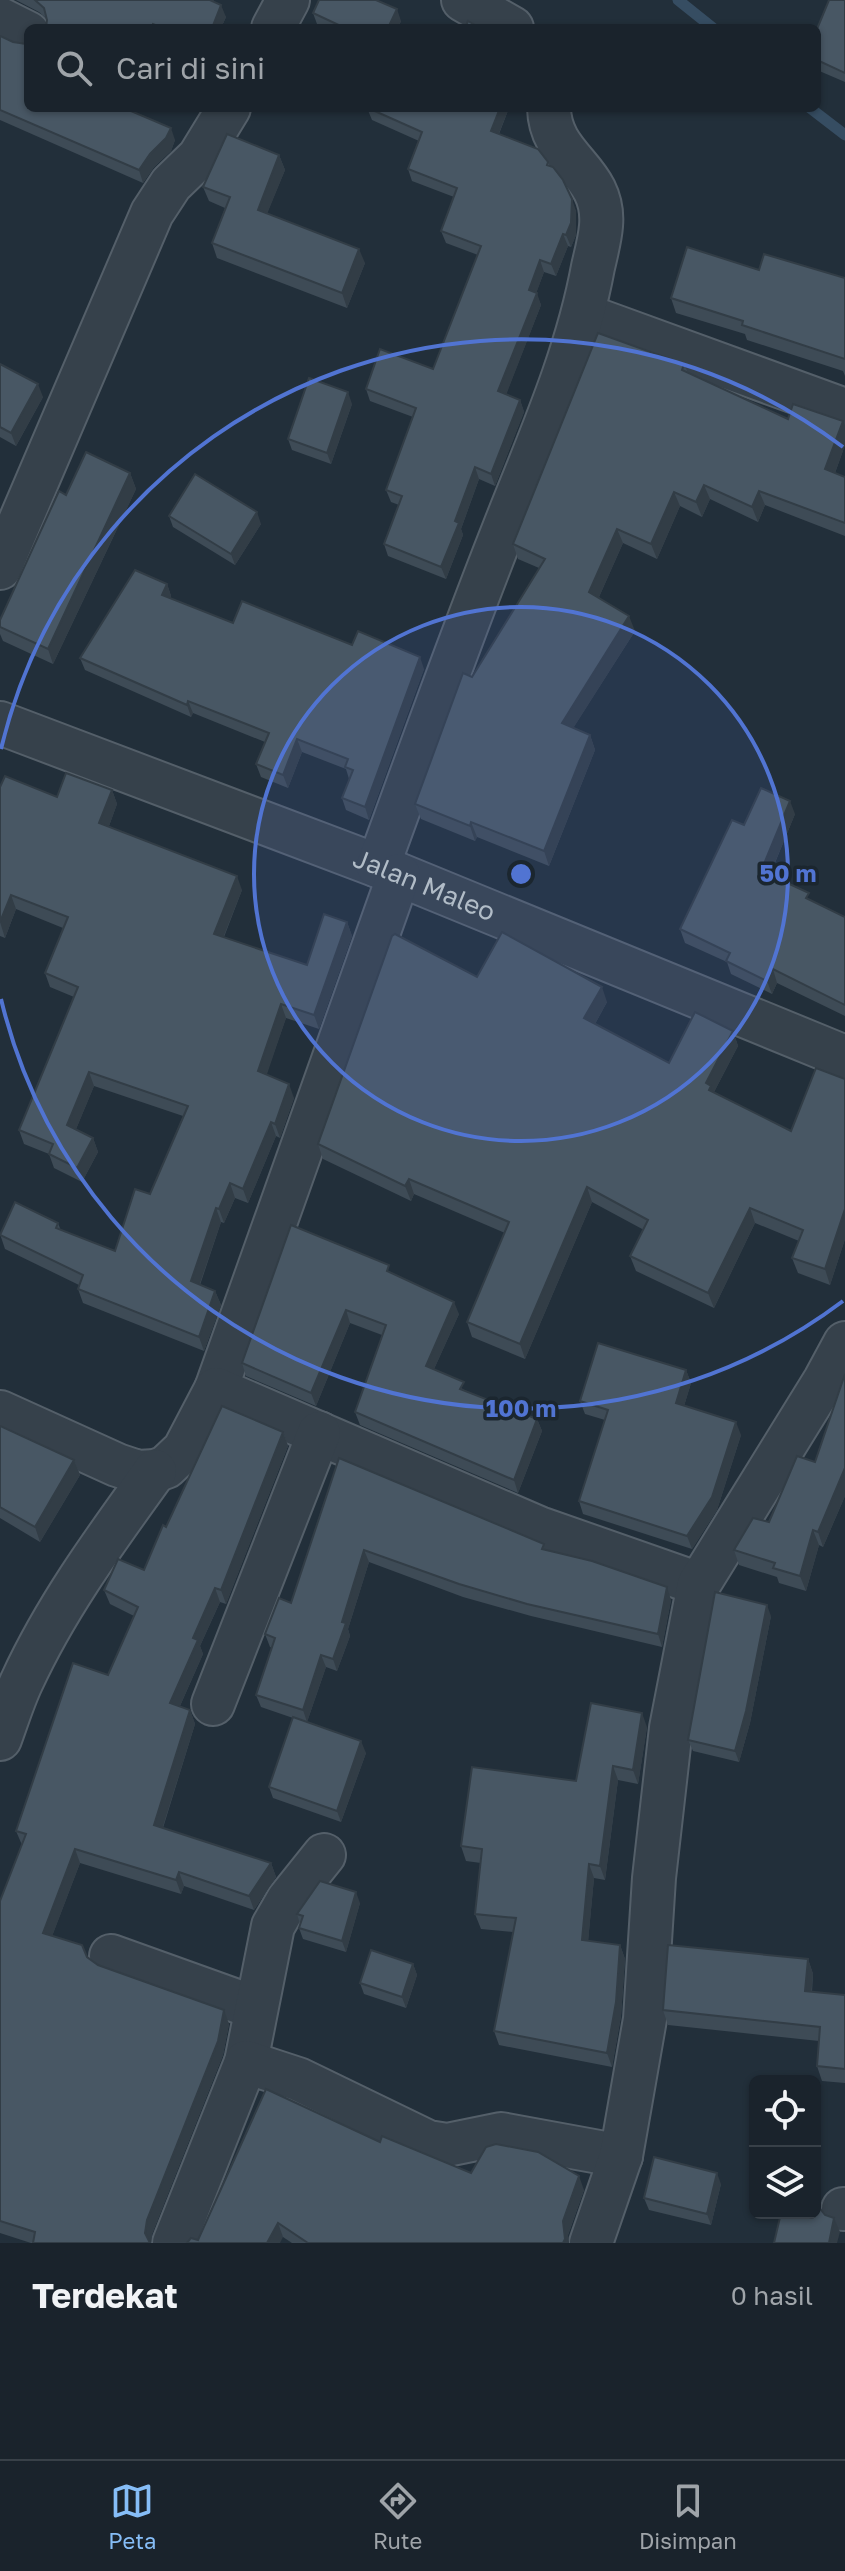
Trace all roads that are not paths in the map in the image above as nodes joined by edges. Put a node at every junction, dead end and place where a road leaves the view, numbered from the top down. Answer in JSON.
{"nodes":[{"id":1,"x":288,"y":0,"type":"edge"},
{"id":2,"x":463,"y":0,"type":"edge"},
{"id":3,"x":0,"y":19,"type":"edge"},
{"id":4,"x":275,"y":24,"type":"edge"},
{"id":5,"x":506,"y":24,"type":"edge"},
{"id":6,"x":24,"y":31,"type":"edge"},
{"id":7,"x":217,"y":112,"type":"edge"},
{"id":8,"x":550,"y":112,"type":"edge"},
{"id":9,"x":584,"y":315,"type":"junction"},
{"id":10,"x":845,"y":410,"type":"edge"},
{"id":11,"x":0,"y":568,"type":"edge"},
{"id":12,"x":0,"y":723,"type":"edge"},
{"id":13,"x":388,"y":871,"type":"junction"},
{"id":14,"x":845,"y":1057,"type":"edge"},
{"id":15,"x":845,"y":1343,"type":"edge"},
{"id":16,"x":216,"y":1389,"type":"junction"},
{"id":17,"x":0,"y":1412,"type":"edge"},
{"id":18,"x":319,"y":1433,"type":"junction"},
{"id":19,"x":155,"y":1471,"type":"junction"},
{"id":20,"x":699,"y":1584,"type":"junction"},
{"id":21,"x":213,"y":1704,"type":"dead end"},
{"id":22,"x":0,"y":1739,"type":"edge"},
{"id":23,"x":324,"y":1855,"type":"dead end"},
{"id":24,"x":111,"y":1956,"type":"dead end"},
{"id":25,"x":256,"y":2008,"type":"junction"},
{"id":26,"x":246,"y":2062,"type":"junction"},
{"id":27,"x":621,"y":2156,"type":"junction"},
{"id":28,"x":174,"y":2243,"type":"edge"},
{"id":29,"x":591,"y":2243,"type":"edge"}],
"edges":[{"from":1,"to":4,"type":"street"},
{"from":2,"to":5,"type":"street"},
{"from":3,"to":6,"type":"street"},
{"from":7,"to":11,"type":"street"},
{"from":8,"to":9,"type":"street"},
{"from":9,"to":10,"type":"street"},
{"from":9,"to":13,"type":"street"},
{"from":12,"to":13,"type":"street","name":"Jalan Maleo"},
{"from":13,"to":14,"type":"street","name":"Jalan Maleo"},
{"from":13,"to":16,"type":"street"},
{"from":15,"to":20,"type":"street"},
{"from":16,"to":18,"type":"street"},
{"from":16,"to":19,"type":"street"},
{"from":17,"to":19,"type":"street"},
{"from":18,"to":20,"type":"street"},
{"from":18,"to":21,"type":"street"},
{"from":19,"to":22,"type":"street"},
{"from":20,"to":27,"type":"street"},
{"from":23,"to":25,"type":"street"},
{"from":24,"to":25,"type":"street"},
{"from":25,"to":26,"type":"street"},
{"from":26,"to":27,"type":"street"},
{"from":26,"to":28,"type":"street"},
{"from":27,"to":29,"type":"street"}]}
